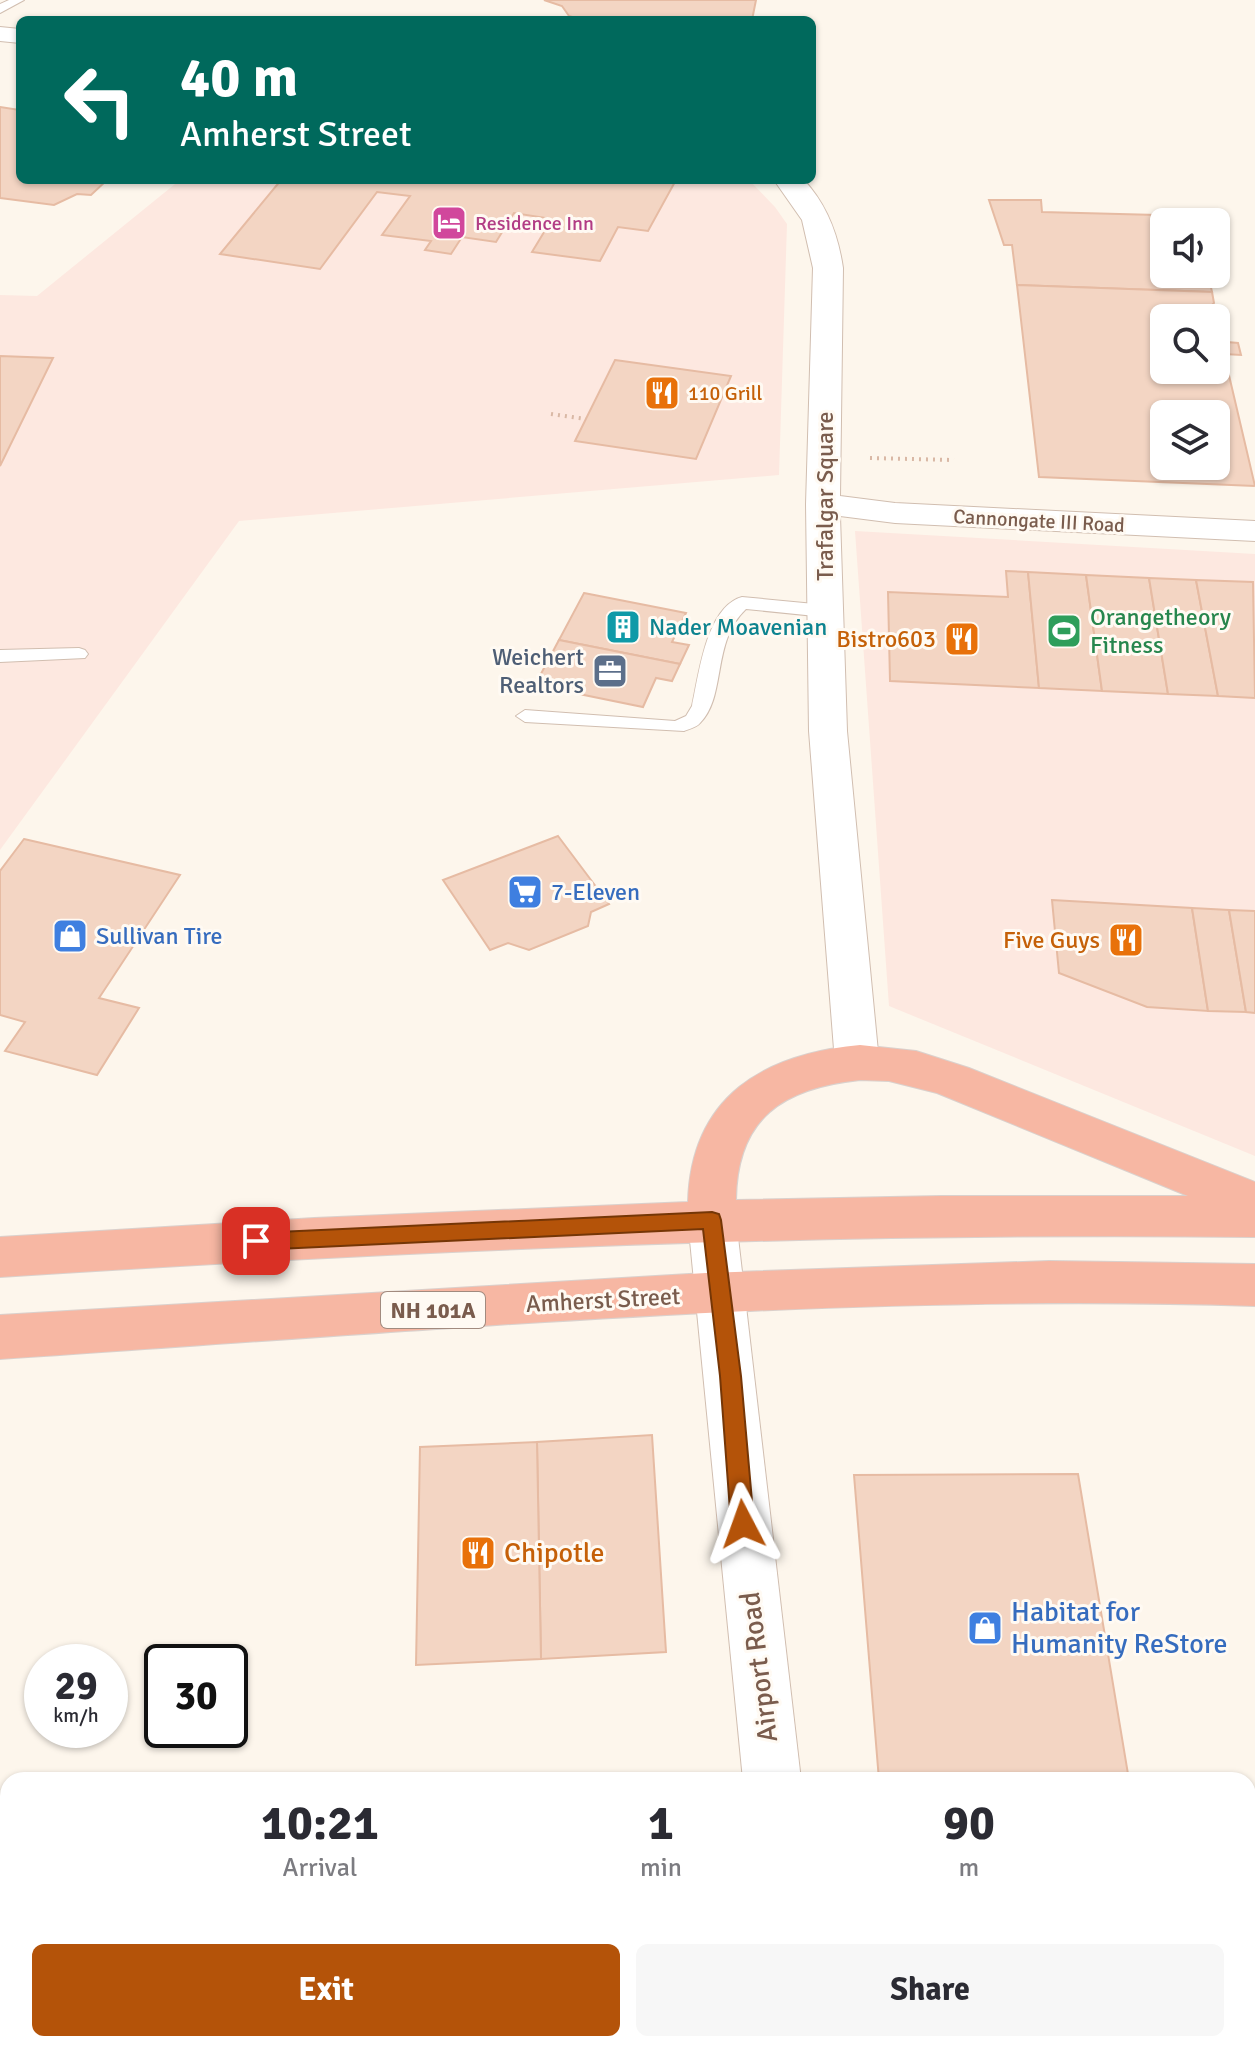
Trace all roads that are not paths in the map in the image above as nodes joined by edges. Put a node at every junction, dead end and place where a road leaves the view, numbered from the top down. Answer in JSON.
{"nodes":[{"id":1,"x":18,"y":0,"type":"edge"},
{"id":2,"x":0,"y":9,"type":"edge"},
{"id":3,"x":792,"y":184,"type":"edge"},
{"id":4,"x":823,"y":504,"type":"junction"},
{"id":5,"x":1255,"y":531,"type":"edge"},
{"id":6,"x":825,"y":611,"type":"junction"},
{"id":7,"x":79,"y":654,"type":"dead end"},
{"id":8,"x":0,"y":656,"type":"edge"},
{"id":9,"x":525,"y":716,"type":"dead end"},
{"id":10,"x":857,"y":1062,"type":"junction"},
{"id":11,"x":1255,"y":1203,"type":"edge"},
{"id":12,"x":1255,"y":1217,"type":"edge"},
{"id":13,"x":712,"y":1220,"type":"junction"},
{"id":14,"x":0,"y":1257,"type":"edge"},
{"id":15,"x":1255,"y":1285,"type":"edge"},
{"id":16,"x":721,"y":1293,"type":"junction"},
{"id":17,"x":0,"y":1337,"type":"edge"},
{"id":18,"x":771,"y":1772,"type":"edge"}],
"edges":[{"from":1,"to":2,"type":"lane"},
{"from":3,"to":4,"type":"street","name":"Trafalgar Square"},
{"from":4,"to":5,"type":"street","name":"Cannongate III Road"},
{"from":4,"to":6,"type":"street","name":"Trafalgar Square"},
{"from":6,"to":9,"type":"lane"},
{"from":6,"to":10,"type":"street","name":"Trafalgar Square"},
{"from":7,"to":8,"type":"lane"},
{"from":10,"to":11,"type":"highway"},
{"from":10,"to":13,"type":"highway"},
{"from":12,"to":13,"type":"highway"},
{"from":13,"to":14,"type":"highway"},
{"from":13,"to":16,"type":"street","name":"Airport Road"},
{"from":15,"to":16,"type":"highway","name":"Amherst Street","number":"NH 101A"},
{"from":16,"to":17,"type":"highway","name":"Amherst Street","number":"NH 101A"},
{"from":16,"to":18,"type":"street","name":"Airport Road"}]}
